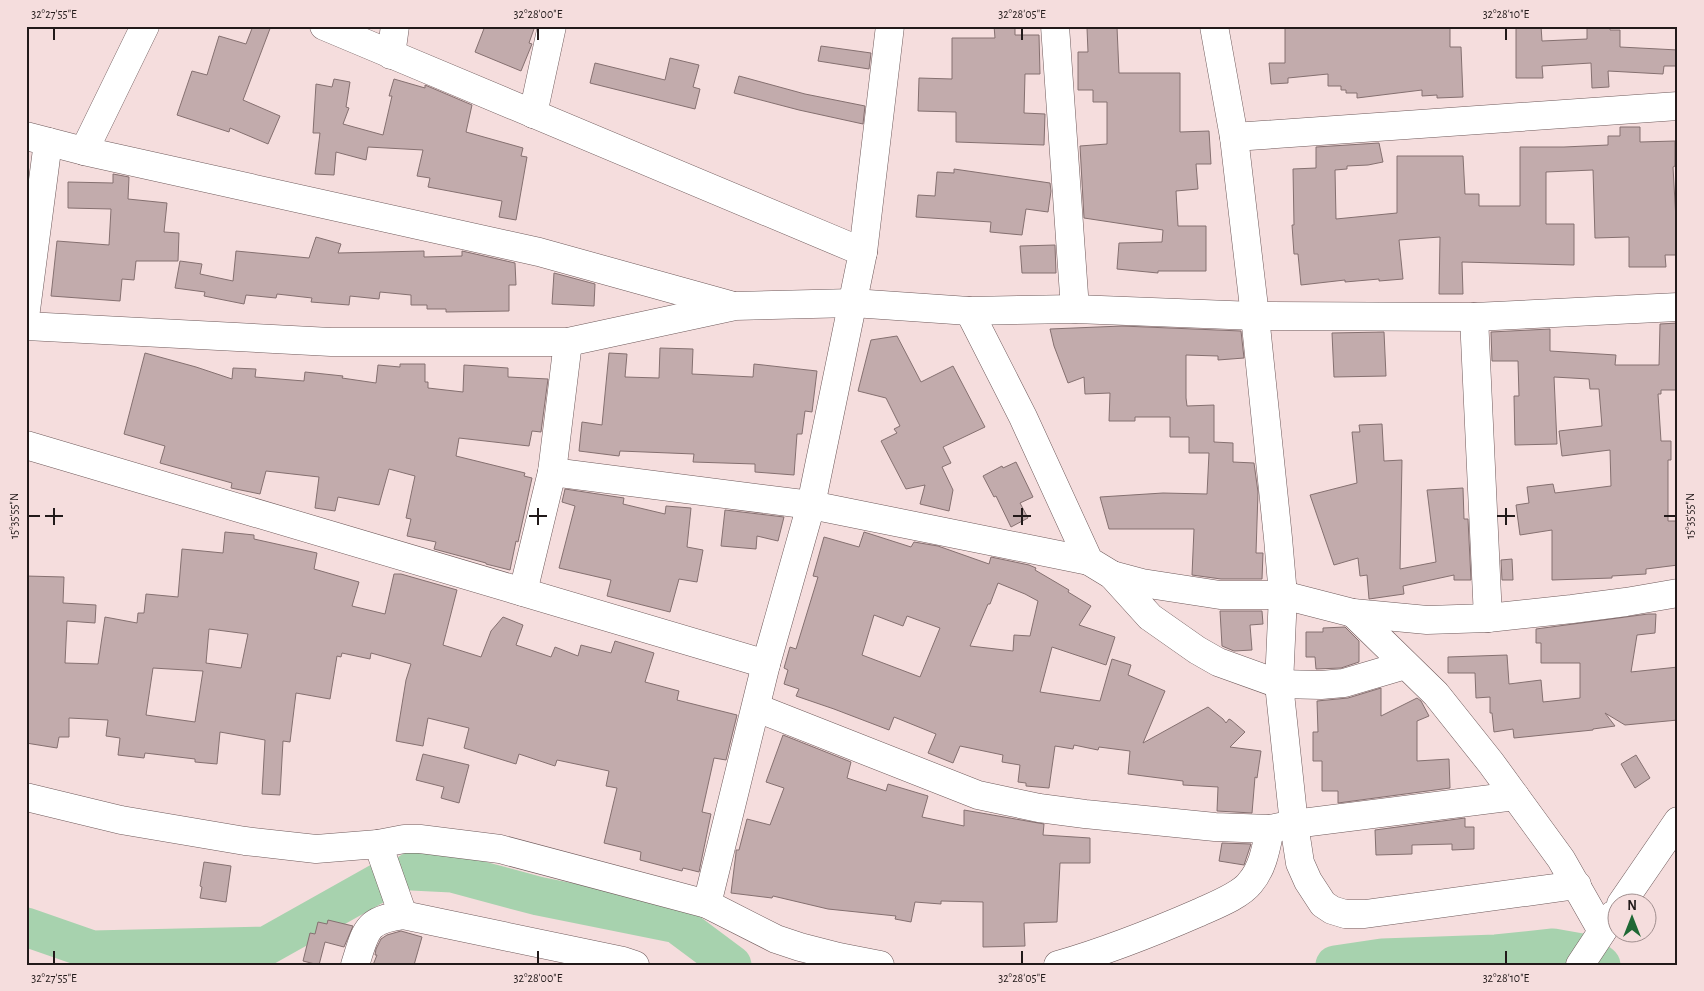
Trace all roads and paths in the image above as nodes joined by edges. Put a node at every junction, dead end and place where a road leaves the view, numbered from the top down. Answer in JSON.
{"nodes":[{"id":1,"x":145,"y":26,"type":"edge"},
{"id":2,"x":324,"y":26,"type":"edge"},
{"id":3,"x":396,"y":26,"type":"edge"},
{"id":4,"x":552,"y":26,"type":"edge"},
{"id":5,"x":890,"y":26,"type":"edge"},
{"id":6,"x":1055,"y":26,"type":"edge"},
{"id":7,"x":1214,"y":26,"type":"edge"},
{"id":8,"x":391,"y":55,"type":"junction"},
{"id":9,"x":1678,"y":106,"type":"edge"},
{"id":10,"x":533,"y":114,"type":"junction"},
{"id":11,"x":1234,"y":137,"type":"junction"},
{"id":12,"x":37,"y":139,"type":"edge"},
{"id":13,"x":84,"y":151,"type":"junction"},
{"id":14,"x":863,"y":252,"type":"junction"},
{"id":15,"x":853,"y":303,"type":"junction"},
{"id":16,"x":735,"y":306,"type":"junction"},
{"id":17,"x":1678,"y":307,"type":"edge"},
{"id":18,"x":1075,"y":309,"type":"junction"},
{"id":19,"x":26,"y":310,"type":"edge"},
{"id":20,"x":969,"y":311,"type":"junction"},
{"id":21,"x":1255,"y":316,"type":"junction"},
{"id":22,"x":1474,"y":317,"type":"junction"},
{"id":23,"x":26,"y":326,"type":"edge"},
{"id":24,"x":568,"y":342,"type":"junction"},
{"id":25,"x":26,"y":445,"type":"edge"},
{"id":26,"x":552,"y":472,"type":"junction"},
{"id":27,"x":811,"y":505,"type":"junction"},
{"id":28,"x":1089,"y":561,"type":"junction"},
{"id":29,"x":1112,"y":575,"type":"junction"},
{"id":30,"x":523,"y":592,"type":"junction"},
{"id":31,"x":1678,"y":592,"type":"edge"},
{"id":32,"x":1282,"y":595,"type":"junction"},
{"id":33,"x":1353,"y":613,"type":"junction"},
{"id":34,"x":1488,"y":618,"type":"junction"},
{"id":35,"x":766,"y":664,"type":"junction"},
{"id":36,"x":1405,"y":665,"type":"junction"},
{"id":37,"x":1279,"y":684,"type":"junction"},
{"id":38,"x":757,"y":708,"type":"junction"},
{"id":39,"x":1515,"y":796,"type":"junction"},
{"id":40,"x":26,"y":797,"type":"edge"},
{"id":41,"x":1678,"y":822,"type":"edge"},
{"id":42,"x":1282,"y":827,"type":"junction"},
{"id":43,"x":378,"y":844,"type":"junction"},
{"id":44,"x":1577,"y":885,"type":"junction"},
{"id":45,"x":1628,"y":894,"type":"edge"},
{"id":46,"x":707,"y":904,"type":"junction"},
{"id":47,"x":403,"y":915,"type":"junction"},
{"id":48,"x":1606,"y":917,"type":"edge"},
{"id":49,"x":1606,"y":925,"type":"edge"},
{"id":50,"x":626,"y":963,"type":"edge"},
{"id":51,"x":355,"y":965,"type":"edge"},
{"id":52,"x":880,"y":965,"type":"edge"},
{"id":53,"x":1058,"y":965,"type":"edge"},
{"id":54,"x":1580,"y":965,"type":"edge"}],
"edges":[{"from":1,"to":13,"type":"street"},
{"from":2,"to":8,"type":"street"},
{"from":3,"to":8,"type":"street"},
{"from":4,"to":10,"type":"street"},
{"from":5,"to":14,"type":"street"},
{"from":6,"to":18,"type":"street"},
{"from":7,"to":11,"type":"street"},
{"from":8,"to":10,"type":"street"},
{"from":9,"to":11,"type":"street"},
{"from":10,"to":14,"type":"street"},
{"from":11,"to":21,"type":"street"},
{"from":12,"to":13,"type":"street"},
{"from":12,"to":19,"type":"street"},
{"from":13,"to":16,"type":"street"},
{"from":14,"to":15,"type":"street"},
{"from":15,"to":16,"type":"street"},
{"from":15,"to":20,"type":"street"},
{"from":15,"to":27,"type":"street"},
{"from":16,"to":24,"type":"street"},
{"from":17,"to":22,"type":"street"},
{"from":18,"to":20,"type":"street"},
{"from":18,"to":21,"type":"street"},
{"from":20,"to":28,"type":"street"},
{"from":21,"to":22,"type":"street"},
{"from":21,"to":32,"type":"street"},
{"from":22,"to":34,"type":"street"},
{"from":23,"to":24,"type":"street"},
{"from":24,"to":26,"type":"street"},
{"from":25,"to":30,"type":"street"},
{"from":26,"to":27,"type":"street"},
{"from":26,"to":30,"type":"street"},
{"from":27,"to":28,"type":"street"},
{"from":27,"to":35,"type":"street"},
{"from":28,"to":29,"type":"street"},
{"from":29,"to":32,"type":"street"},
{"from":29,"to":37,"type":"street"},
{"from":30,"to":35,"type":"street"},
{"from":31,"to":34,"type":"street"},
{"from":32,"to":33,"type":"street"},
{"from":32,"to":37,"type":"street"},
{"from":33,"to":34,"type":"street"},
{"from":33,"to":36,"type":"street"},
{"from":35,"to":38,"type":"street"},
{"from":36,"to":37,"type":"street"},
{"from":36,"to":39,"type":"street"},
{"from":37,"to":42,"type":"street"},
{"from":38,"to":42,"type":"street"},
{"from":38,"to":46,"type":"street"},
{"from":39,"to":42,"type":"street"},
{"from":39,"to":44,"type":"street"},
{"from":40,"to":43,"type":"street"},
{"from":41,"to":45,"type":"street"},
{"from":42,"to":44,"type":"street"},
{"from":42,"to":53,"type":"street"},
{"from":43,"to":46,"type":"street"},
{"from":43,"to":47,"type":"street"},
{"from":44,"to":48,"type":"street"},
{"from":46,"to":52,"type":"street"},
{"from":47,"to":50,"type":"street"},
{"from":47,"to":51,"type":"street"},
{"from":49,"to":54,"type":"street"}]}
